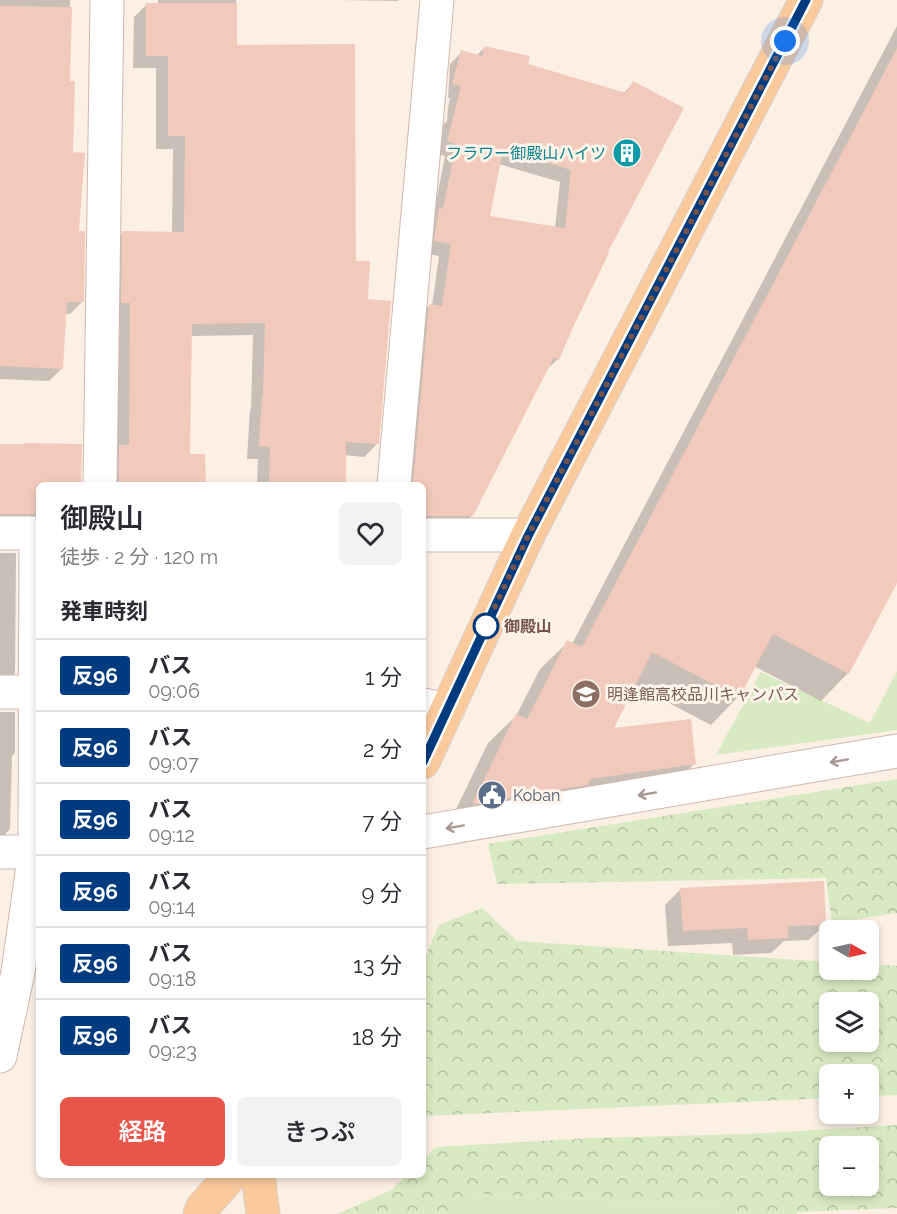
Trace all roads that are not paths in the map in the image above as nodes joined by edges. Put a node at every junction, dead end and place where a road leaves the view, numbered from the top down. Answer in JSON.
{"nodes":[{"id":1,"x":107,"y":0,"type":"edge"},
{"id":2,"x":437,"y":0,"type":"edge"},
{"id":3,"x":806,"y":0,"type":"edge"},
{"id":4,"x":100,"y":482,"type":"edge"},
{"id":5,"x":394,"y":482,"type":"edge"},
{"id":6,"x":0,"y":533,"type":"edge"},
{"id":7,"x":36,"y":533,"type":"edge"},
{"id":8,"x":426,"y":535,"type":"edge"},
{"id":9,"x":528,"y":536,"type":"junction"},
{"id":10,"x":0,"y":692,"type":"edge"},
{"id":11,"x":36,"y":692,"type":"edge"},
{"id":12,"x":435,"y":707,"type":"edge"},
{"id":13,"x":426,"y":748,"type":"edge"},
{"id":14,"x":897,"y":752,"type":"edge"},
{"id":15,"x":426,"y":831,"type":"edge"},
{"id":16,"x":0,"y":852,"type":"edge"},
{"id":17,"x":36,"y":852,"type":"edge"},
{"id":18,"x":36,"y":858,"type":"edge"},
{"id":19,"x":0,"y":1056,"type":"edge"},
{"id":20,"x":228,"y":1178,"type":"edge"},
{"id":21,"x":244,"y":1178,"type":"edge"},
{"id":22,"x":258,"y":1178,"type":"edge"},
{"id":23,"x":200,"y":1214,"type":"edge"},
{"id":24,"x":230,"y":1214,"type":"edge"},
{"id":25,"x":263,"y":1214,"type":"edge"}],
"edges":[{"from":1,"to":4,"type":"street"},
{"from":2,"to":5,"type":"street"},
{"from":3,"to":9,"type":"main road"},
{"from":6,"to":7,"type":"street"},
{"from":8,"to":9,"type":"street"},
{"from":9,"to":12,"type":"main road"},
{"from":10,"to":11,"type":"street"},
{"from":12,"to":13,"type":"main road"},
{"from":14,"to":15,"type":"street","one_way":true},
{"from":16,"to":17,"type":"street"},
{"from":18,"to":19,"type":"street"},
{"from":20,"to":23,"type":"main road"},
{"from":21,"to":24,"type":"main road"},
{"from":22,"to":25,"type":"main road"}]}
